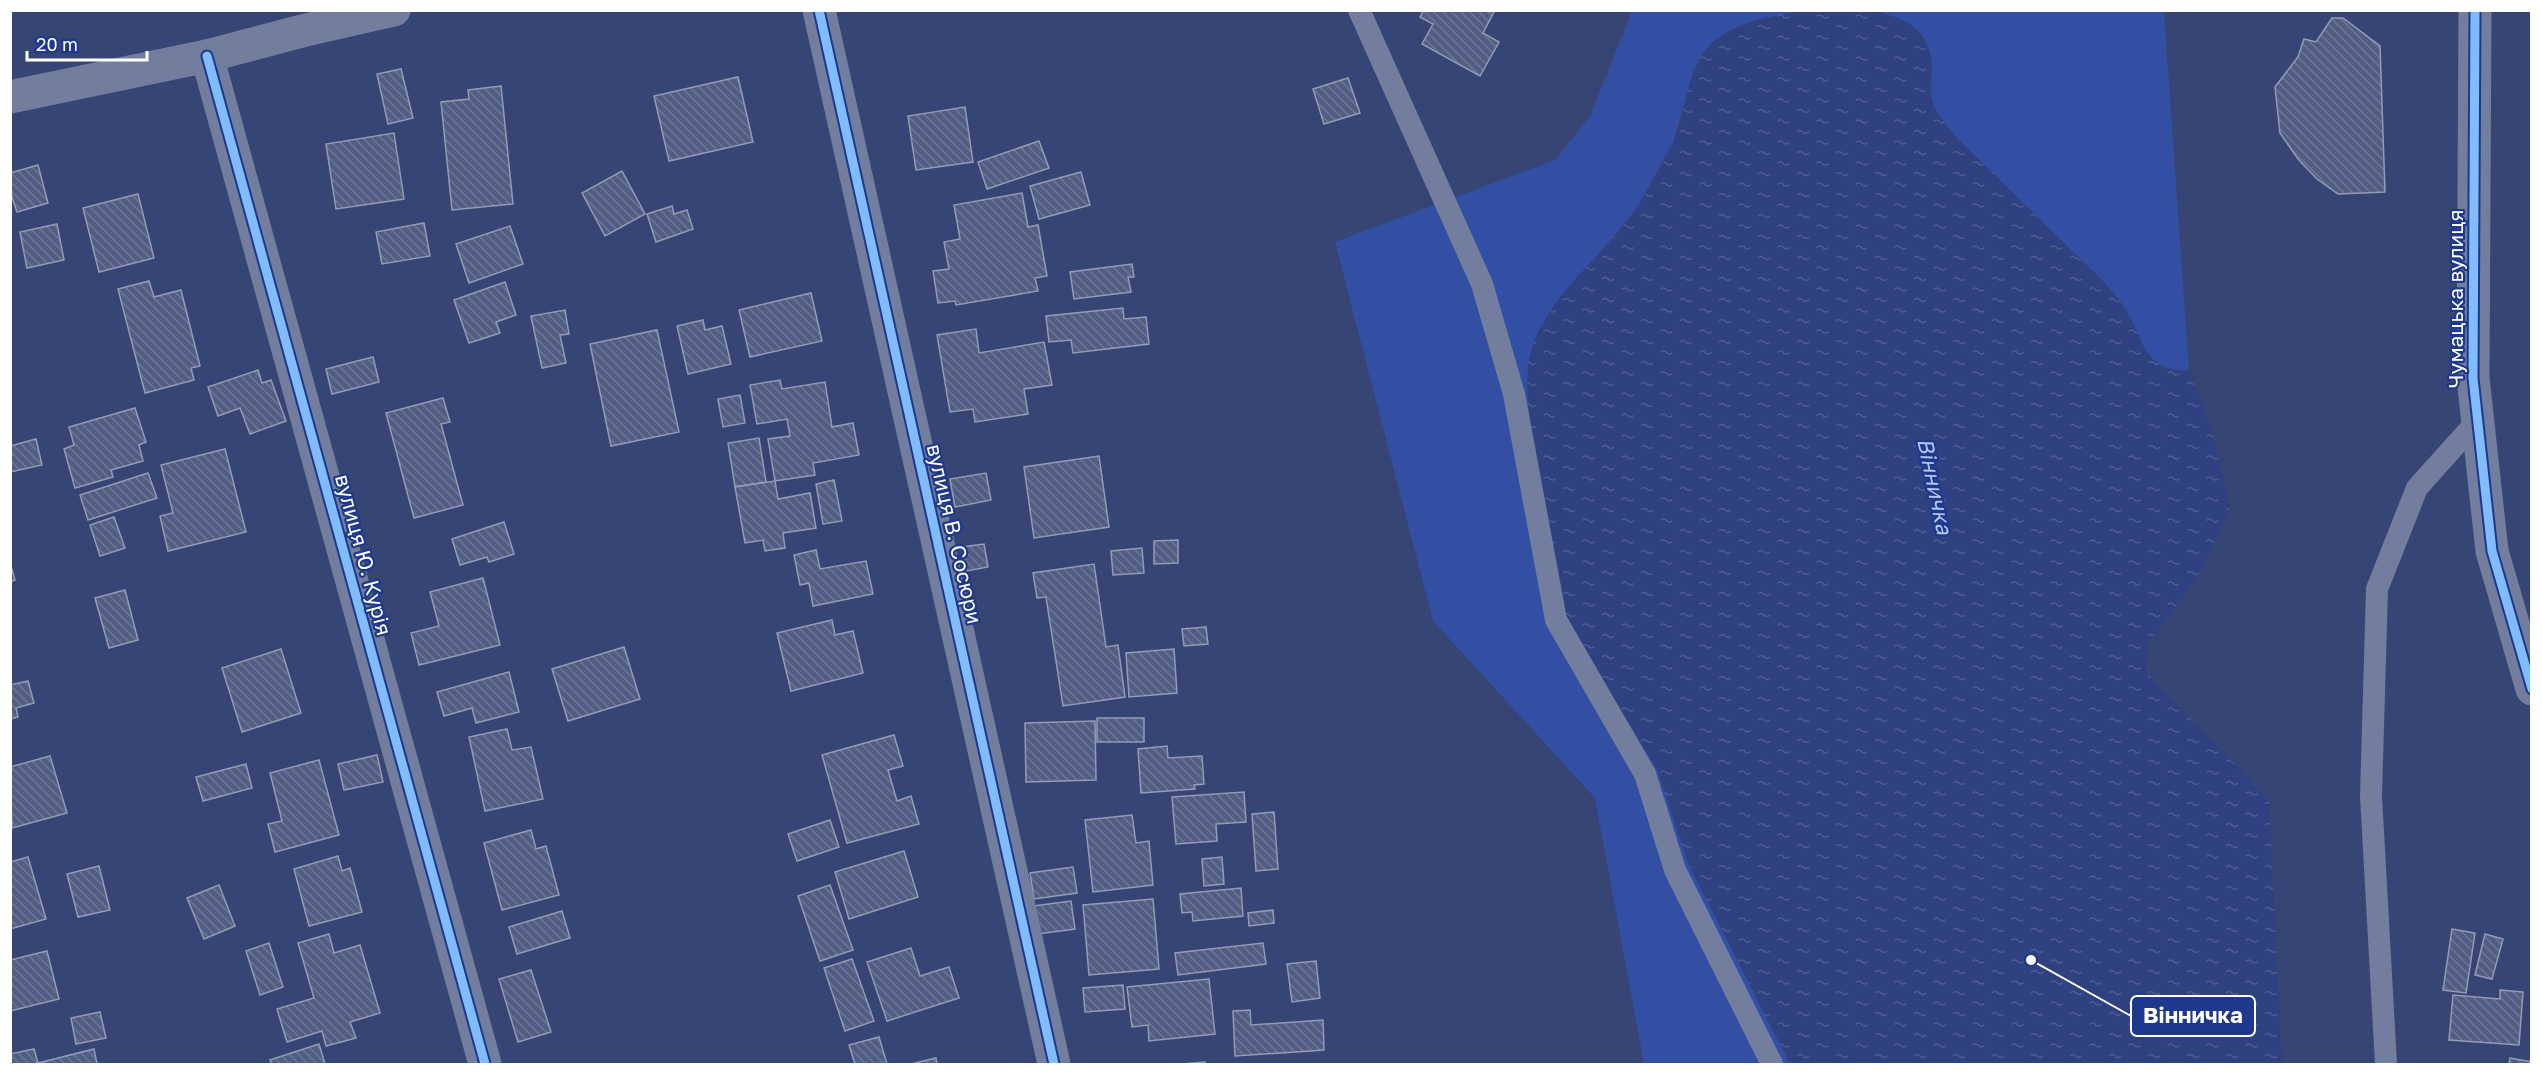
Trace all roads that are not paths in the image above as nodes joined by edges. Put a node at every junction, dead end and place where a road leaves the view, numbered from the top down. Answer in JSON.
{"nodes":[{"id":1,"x":394,"y":10,"type":"edge"},
{"id":2,"x":819,"y":10,"type":"edge"},
{"id":3,"x":1359,"y":10,"type":"edge"},
{"id":4,"x":2475,"y":10,"type":"edge"},
{"id":5,"x":304,"y":20,"type":"edge"},
{"id":6,"x":207,"y":56,"type":"junction"},
{"id":7,"x":10,"y":97,"type":"edge"},
{"id":8,"x":2478,"y":420,"type":"junction"},
{"id":9,"x":2532,"y":689,"type":"edge"},
{"id":10,"x":485,"y":1065,"type":"edge"},
{"id":11,"x":1053,"y":1065,"type":"edge"},
{"id":12,"x":1772,"y":1065,"type":"edge"},
{"id":13,"x":2386,"y":1065,"type":"edge"}],
"edges":[{"from":1,"to":5,"type":"street"},
{"from":2,"to":11,"type":"street","name":"вулиця В. Сосюри"},
{"from":3,"to":12,"type":"lane"},
{"from":4,"to":8,"type":"street","name":"Чумацька вулиця"},
{"from":5,"to":6,"type":"street"},
{"from":6,"to":7,"type":"street"},
{"from":6,"to":10,"type":"street","name":"вулиця Ю. Курія"},
{"from":8,"to":9,"type":"street","name":"Чумацька вулиця"},
{"from":8,"to":13,"type":"lane"}]}
